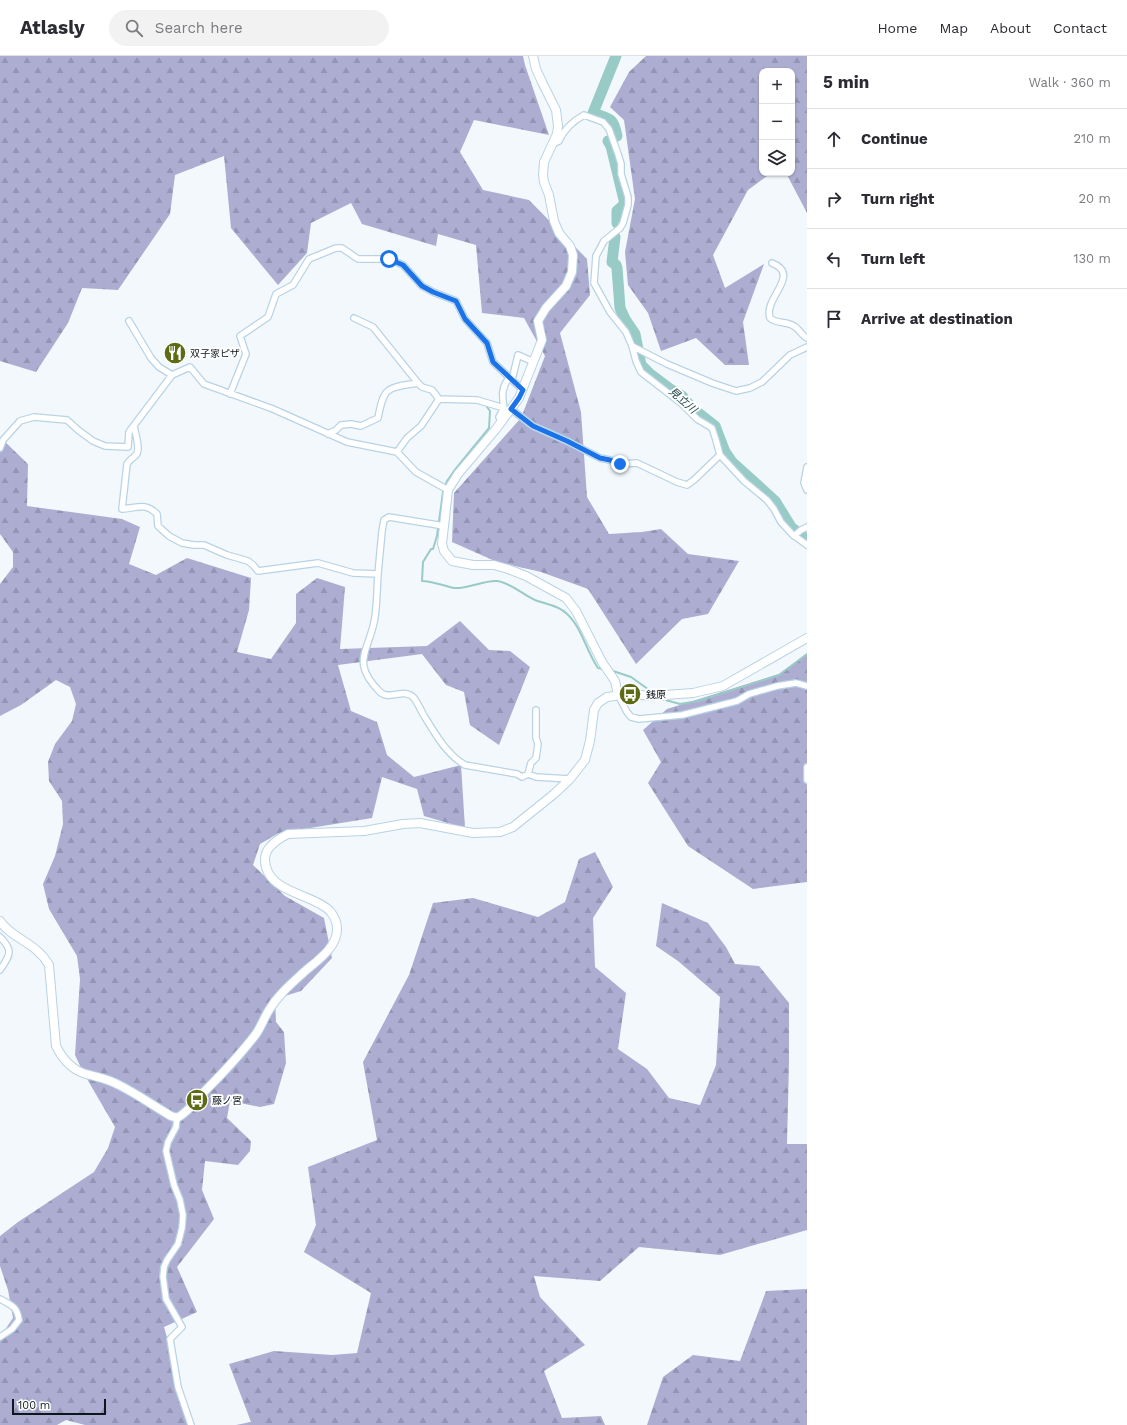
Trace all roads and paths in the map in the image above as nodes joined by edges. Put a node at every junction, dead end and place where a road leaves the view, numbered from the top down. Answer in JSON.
{"nodes":[{"id":1,"x":533,"y":56,"type":"edge"},
{"id":2,"x":552,"y":144,"type":"junction"},
{"id":3,"x":772,"y":263,"type":"dead end"},
{"id":4,"x":354,"y":318,"type":"dead end"},
{"id":5,"x":129,"y":321,"type":"dead end"},
{"id":6,"x":807,"y":338,"type":"edge"},
{"id":7,"x":807,"y":347,"type":"edge"},
{"id":8,"x":636,"y":348,"type":"junction"},
{"id":9,"x":534,"y":362,"type":"junction"},
{"id":10,"x":172,"y":375,"type":"junction"},
{"id":11,"x":511,"y":378,"type":"junction"},
{"id":12,"x":418,"y":383,"type":"junction"},
{"id":13,"x":523,"y":390,"type":"junction"},
{"id":14,"x":230,"y":394,"type":"junction"},
{"id":15,"x":439,"y":399,"type":"junction"},
{"id":16,"x":508,"y":409,"type":"junction"},
{"id":17,"x":134,"y":426,"type":"junction"},
{"id":18,"x":328,"y":434,"type":"junction"},
{"id":19,"x":0,"y":448,"type":"edge"},
{"id":20,"x":397,"y":452,"type":"junction"},
{"id":21,"x":720,"y":455,"type":"junction"},
{"id":22,"x":807,"y":467,"type":"edge"},
{"id":23,"x":448,"y":490,"type":"junction"},
{"id":24,"x":807,"y":490,"type":"edge"},
{"id":25,"x":444,"y":526,"type":"junction"},
{"id":26,"x":807,"y":527,"type":"edge"},
{"id":27,"x":797,"y":534,"type":"junction"},
{"id":28,"x":807,"y":545,"type":"edge"},
{"id":29,"x":378,"y":574,"type":"junction"},
{"id":30,"x":807,"y":638,"type":"edge"},
{"id":31,"x":807,"y":686,"type":"edge"},
{"id":32,"x":618,"y":695,"type":"junction"},
{"id":33,"x":536,"y":710,"type":"dead end"},
{"id":34,"x":807,"y":767,"type":"edge"},
{"id":35,"x":528,"y":774,"type":"junction"},
{"id":36,"x":570,"y":779,"type":"junction"},
{"id":37,"x":807,"y":780,"type":"edge"},
{"id":38,"x":0,"y":921,"type":"edge"},
{"id":39,"x":0,"y":937,"type":"edge"},
{"id":40,"x":0,"y":970,"type":"edge"},
{"id":41,"x":177,"y":1118,"type":"junction"},
{"id":42,"x":0,"y":1299,"type":"edge"},
{"id":43,"x":0,"y":1337,"type":"edge"},
{"id":44,"x":191,"y":1425,"type":"edge"}],
"edges":[{"from":1,"to":2,"type":"main road"},
{"from":2,"to":8,"type":"street"},
{"from":2,"to":9,"type":"main road"},
{"from":3,"to":6,"type":"street"},
{"from":4,"to":12,"type":"street"},
{"from":5,"to":10,"type":"street"},
{"from":7,"to":8,"type":"street"},
{"from":8,"to":21,"type":"street"},
{"from":9,"to":11,"type":"street"},
{"from":9,"to":13,"type":"main road"},
{"from":10,"to":14,"type":"street"},
{"from":10,"to":17,"type":"street"},
{"from":11,"to":13,"type":"street"},
{"from":11,"to":14,"type":"street"},
{"from":11,"to":16,"type":"street"},
{"from":12,"to":15,"type":"street"},
{"from":12,"to":18,"type":"street"},
{"from":13,"to":16,"type":"main road"},
{"from":14,"to":18,"type":"street"},
{"from":15,"to":16,"type":"street"},
{"from":15,"to":20,"type":"street"},
{"from":16,"to":21,"type":"street"},
{"from":16,"to":23,"type":"main road"},
{"from":17,"to":19,"type":"street"},
{"from":17,"to":29,"type":"street"},
{"from":18,"to":20,"type":"street"},
{"from":20,"to":23,"type":"street"},
{"from":21,"to":27,"type":"street"},
{"from":22,"to":24,"type":"street"},
{"from":23,"to":25,"type":"main road"},
{"from":25,"to":29,"type":"street"},
{"from":25,"to":32,"type":"main road"},
{"from":26,"to":27,"type":"street"},
{"from":27,"to":28,"type":"street"},
{"from":29,"to":35,"type":"street"},
{"from":30,"to":32,"type":"main road"},
{"from":31,"to":32,"type":"street"},
{"from":32,"to":36,"type":"main road"},
{"from":33,"to":35,"type":"street"},
{"from":34,"to":37,"type":"street"},
{"from":35,"to":36,"type":"street"},
{"from":36,"to":41,"type":"main road"},
{"from":38,"to":41,"type":"main road"},
{"from":39,"to":40,"type":"street"},
{"from":41,"to":44,"type":"street"},
{"from":42,"to":43,"type":"street"}]}
